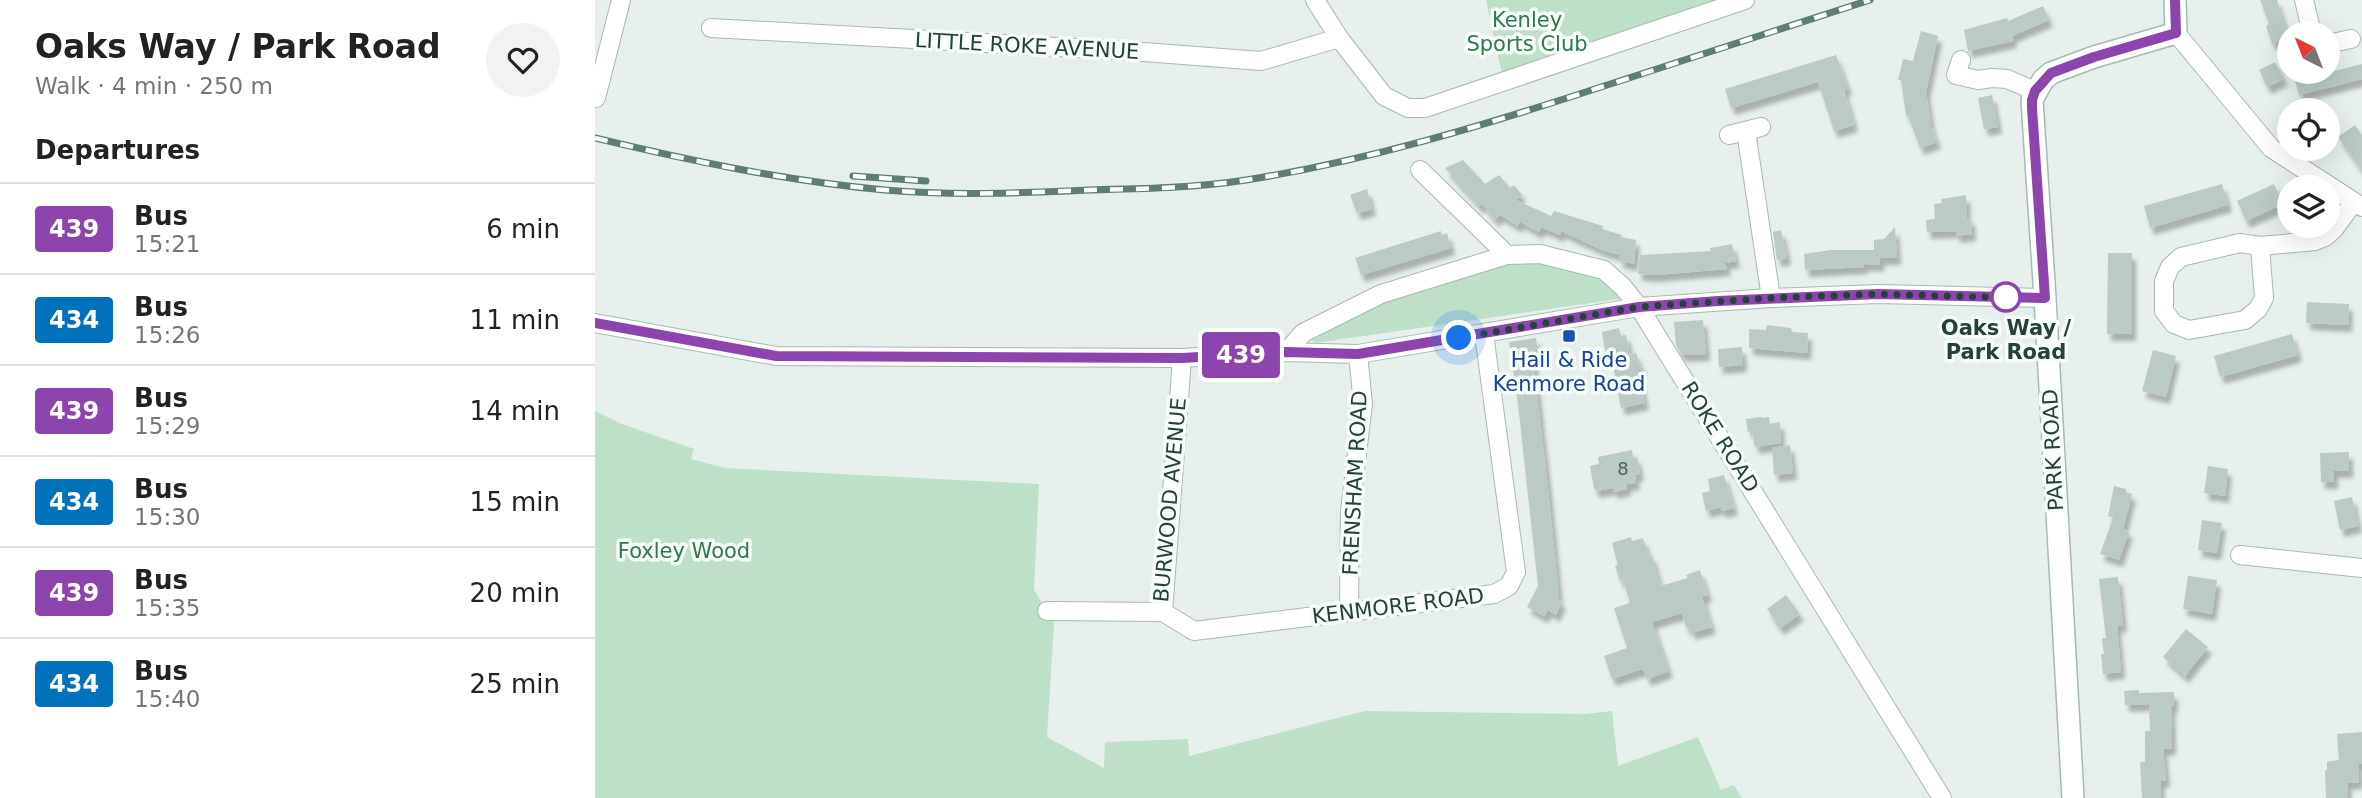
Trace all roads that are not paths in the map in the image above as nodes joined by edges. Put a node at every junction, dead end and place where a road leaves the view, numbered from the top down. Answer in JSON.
{"nodes":[{"id":1,"x":621,"y":0,"type":"edge"},
{"id":2,"x":1315,"y":0,"type":"edge"},
{"id":3,"x":1745,"y":0,"type":"edge"},
{"id":4,"x":2175,"y":0,"type":"edge"},
{"id":5,"x":2304,"y":0,"type":"edge"},
{"id":6,"x":2309,"y":21,"type":"edge"},
{"id":7,"x":711,"y":29,"type":"dead end"},
{"id":8,"x":2176,"y":33,"type":"junction"},
{"id":9,"x":1339,"y":37,"type":"junction"},
{"id":10,"x":2351,"y":39,"type":"dead end"},
{"id":11,"x":2340,"y":41,"type":"edge"},
{"id":12,"x":1956,"y":76,"type":"dead end"},
{"id":13,"x":2035,"y":91,"type":"junction"},
{"id":14,"x":596,"y":98,"type":"edge"},
{"id":15,"x":1745,"y":131,"type":"dead end"},
{"id":16,"x":1420,"y":170,"type":"dead end"},
{"id":17,"x":2358,"y":205,"type":"edge"},
{"id":18,"x":2260,"y":246,"type":"junction"},
{"id":19,"x":1507,"y":255,"type":"junction"},
{"id":20,"x":1771,"y":298,"type":"junction"},
{"id":21,"x":2045,"y":298,"type":"junction"},
{"id":22,"x":1639,"y":307,"type":"junction"},
{"id":23,"x":595,"y":323,"type":"edge"},
{"id":24,"x":1484,"y":334,"type":"junction"},
{"id":25,"x":1286,"y":352,"type":"junction"},
{"id":26,"x":1358,"y":354,"type":"junction"},
{"id":27,"x":1182,"y":358,"type":"junction"},
{"id":28,"x":2240,"y":555,"type":"dead end"},
{"id":29,"x":2362,"y":568,"type":"edge"},
{"id":30,"x":1047,"y":611,"type":"dead end"},
{"id":31,"x":1163,"y":612,"type":"junction"},
{"id":32,"x":1349,"y":612,"type":"junction"},
{"id":33,"x":1942,"y":798,"type":"edge"},
{"id":34,"x":2073,"y":798,"type":"edge"}],
"edges":[{"from":1,"to":14,"type":"street"},
{"from":2,"to":9,"type":"street"},
{"from":3,"to":9,"type":"street"},
{"from":4,"to":8,"type":"street"},
{"from":5,"to":6,"type":"street"},
{"from":7,"to":9,"type":"street","name":"LITTLE ROKE AVENUE"},
{"from":8,"to":13,"type":"street"},
{"from":8,"to":17,"type":"street"},
{"from":10,"to":11,"type":"street"},
{"from":12,"to":13,"type":"street"},
{"from":13,"to":21,"type":"street","name":"PARK ROAD"},
{"from":15,"to":20,"type":"street"},
{"from":16,"to":19,"type":"street"},
{"from":17,"to":18,"type":"street"},
{"from":18,"to":18,"type":"street"},
{"from":19,"to":22,"type":"street","name":"ROKE ROAD"},
{"from":19,"to":25,"type":"street","name":"ROKE ROAD"},
{"from":20,"to":21,"type":"street"},
{"from":20,"to":22,"type":"street"},
{"from":21,"to":34,"type":"street","name":"PARK ROAD"},
{"from":22,"to":24,"type":"street"},
{"from":22,"to":33,"type":"street","name":"ROKE ROAD"},
{"from":23,"to":27,"type":"street"},
{"from":24,"to":26,"type":"street"},
{"from":24,"to":32,"type":"street","name":"KENMORE ROAD"},
{"from":25,"to":26,"type":"street"},
{"from":25,"to":27,"type":"street"},
{"from":26,"to":32,"type":"street","name":"FRENSHAM ROAD"},
{"from":27,"to":31,"type":"street","name":"BURWOOD AVENUE"},
{"from":28,"to":29,"type":"street"},
{"from":30,"to":31,"type":"street","name":"BURWOOD AVENUE"},
{"from":31,"to":32,"type":"street","name":"KENMORE ROAD"}]}
